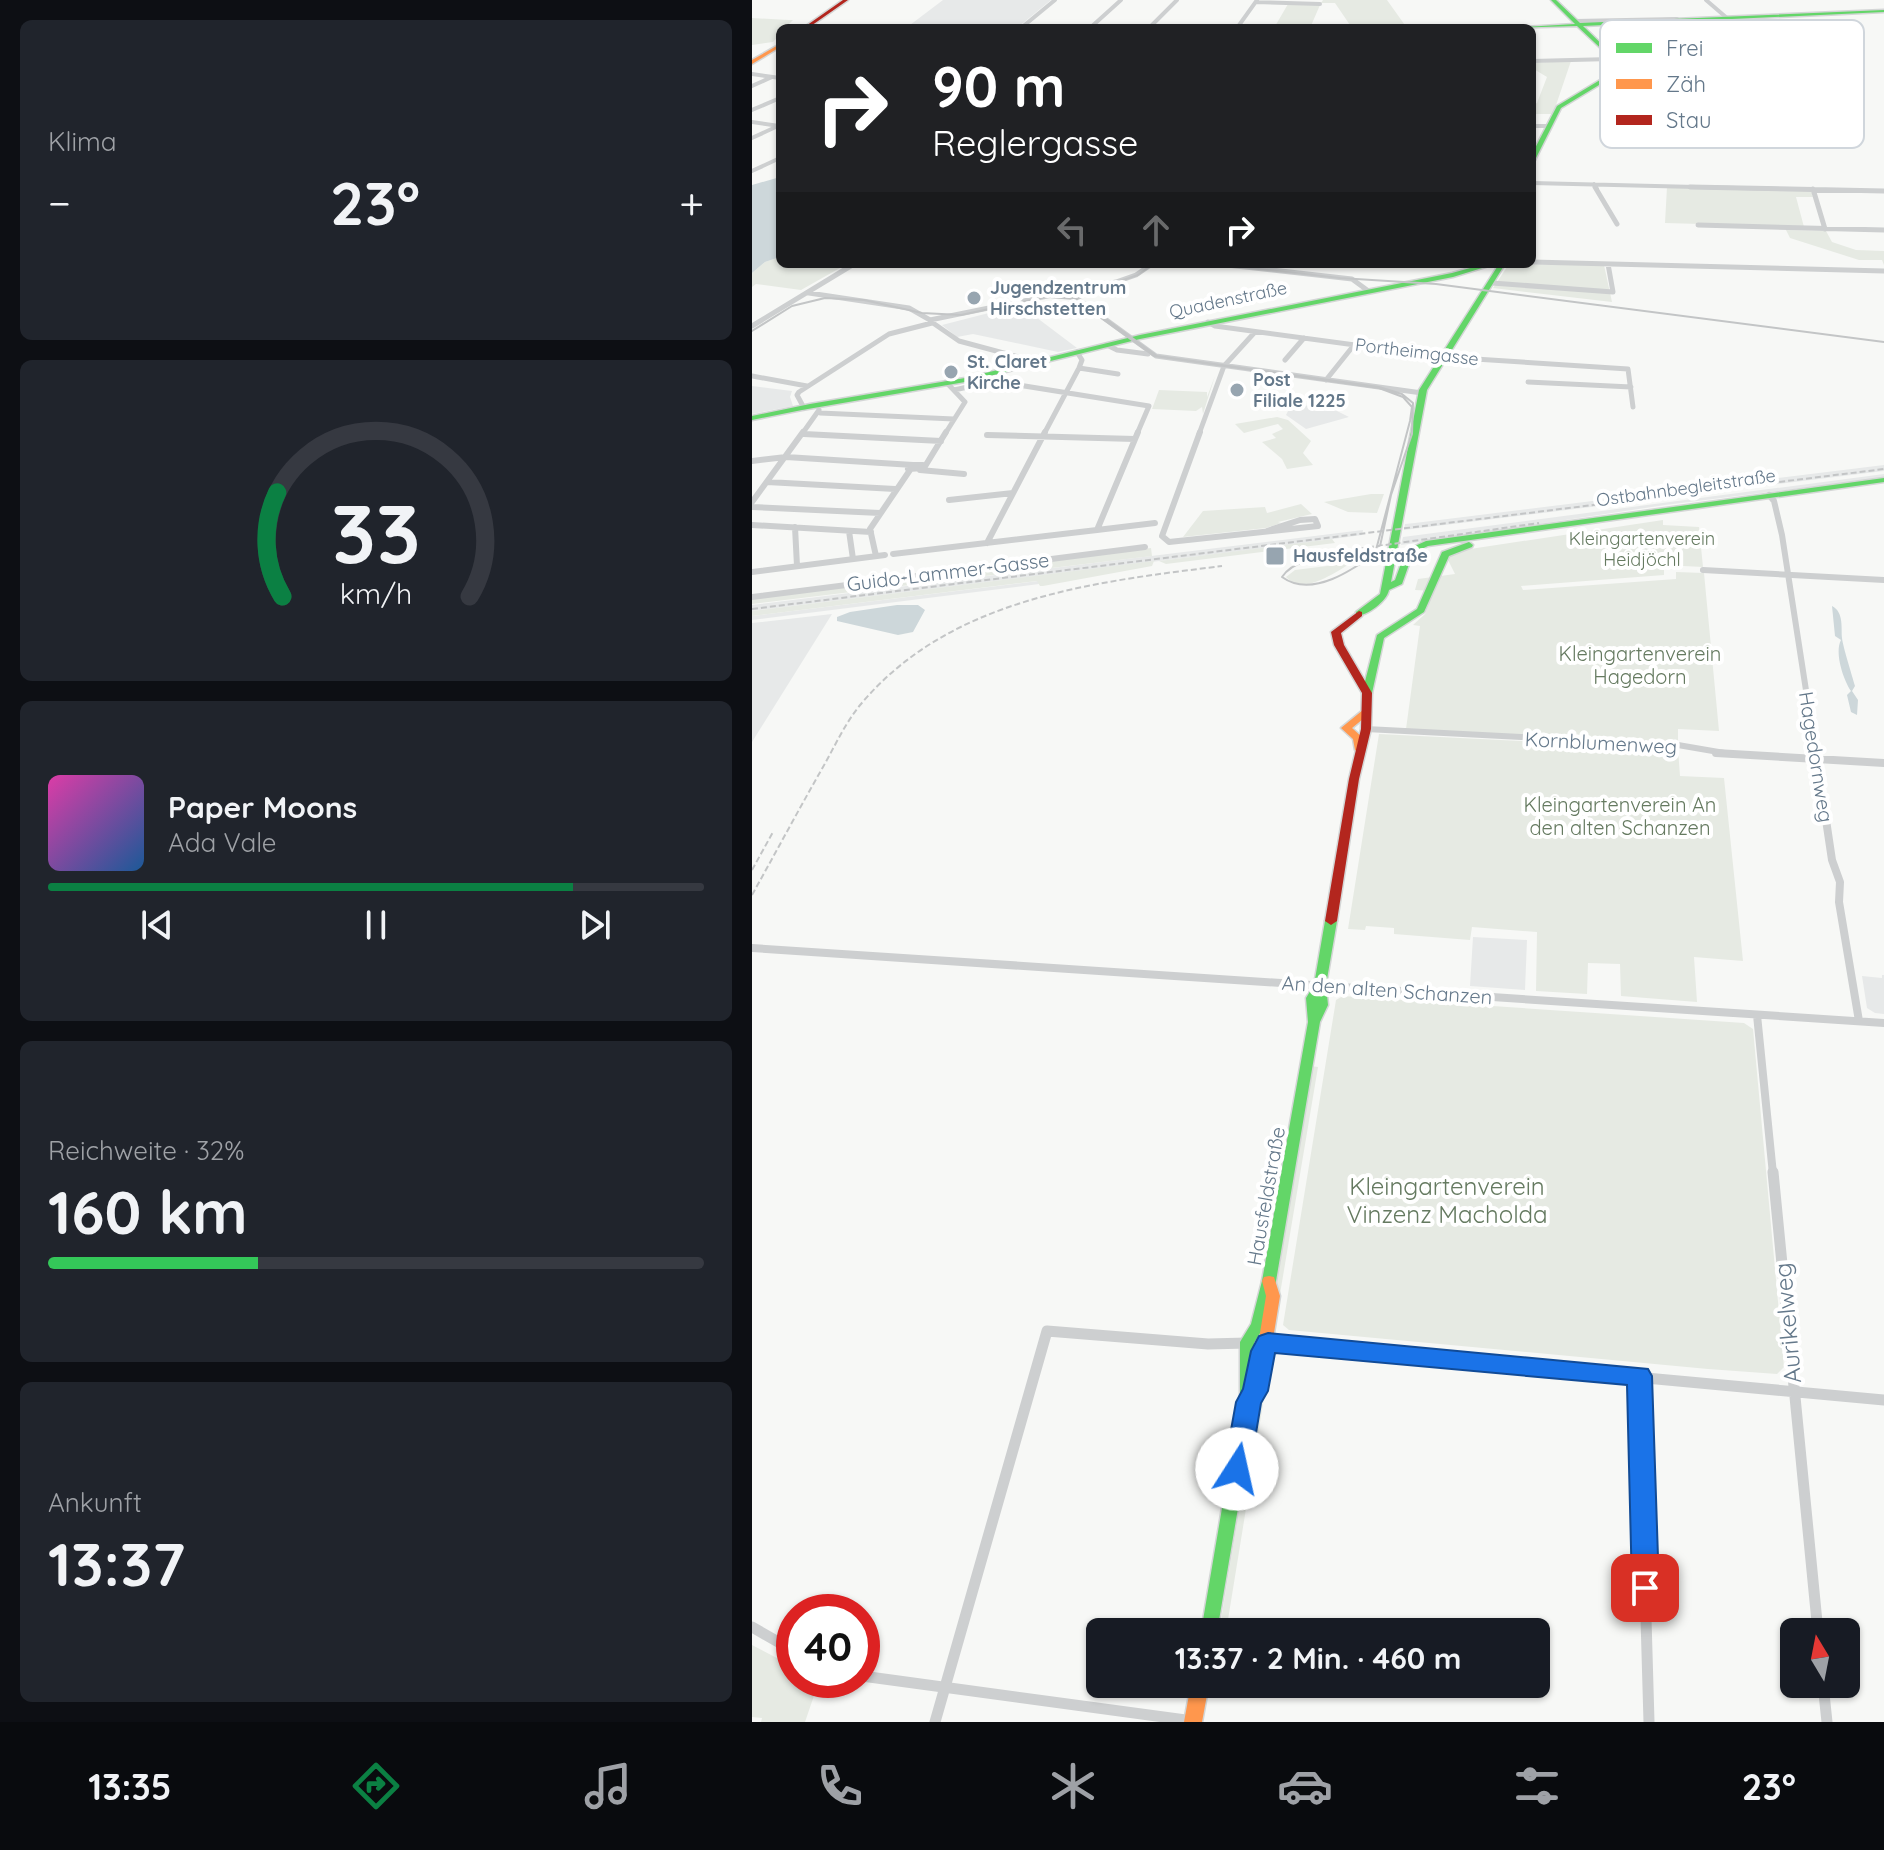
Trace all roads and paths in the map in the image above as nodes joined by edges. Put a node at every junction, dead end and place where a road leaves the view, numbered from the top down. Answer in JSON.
{"nodes":[{"id":1,"x":846,"y":0,"type":"edge"},
{"id":2,"x":1055,"y":0,"type":"edge"},
{"id":3,"x":1121,"y":0,"type":"edge"},
{"id":4,"x":1177,"y":0,"type":"edge"},
{"id":5,"x":1553,"y":0,"type":"edge"},
{"id":6,"x":1706,"y":0,"type":"edge"},
{"id":7,"x":1256,"y":1,"type":"edge"},
{"id":8,"x":1320,"y":4,"type":"dead end"},
{"id":9,"x":1884,"y":11,"type":"edge"},
{"id":10,"x":1723,"y":17,"type":"junction"},
{"id":11,"x":1652,"y":20,"type":"edge"},
{"id":12,"x":1727,"y":20,"type":"edge"},
{"id":13,"x":1600,"y":22,"type":"edge"},
{"id":14,"x":1576,"y":23,"type":"junction"},
{"id":15,"x":811,"y":24,"type":"edge"},
{"id":16,"x":1026,"y":24,"type":"edge"},
{"id":17,"x":1094,"y":24,"type":"edge"},
{"id":18,"x":1153,"y":24,"type":"edge"},
{"id":19,"x":1240,"y":24,"type":"edge"},
{"id":20,"x":1536,"y":26,"type":"edge"},
{"id":21,"x":1600,"y":46,"type":"edge"},
{"id":22,"x":776,"y":47,"type":"edge"},
{"id":23,"x":776,"y":58,"type":"edge"},
{"id":24,"x":1600,"y":58,"type":"edge"},
{"id":25,"x":755,"y":59,"type":"edge"},
{"id":26,"x":1536,"y":61,"type":"edge"},
{"id":27,"x":752,"y":74,"type":"edge"},
{"id":28,"x":773,"y":77,"type":"junction"},
{"id":29,"x":776,"y":77,"type":"edge"},
{"id":30,"x":1600,"y":81,"type":"edge"},
{"id":31,"x":752,"y":86,"type":"edge"},
{"id":32,"x":776,"y":100,"type":"edge"},
{"id":33,"x":752,"y":110,"type":"edge"},
{"id":34,"x":752,"y":122,"type":"edge"},
{"id":35,"x":776,"y":126,"type":"edge"},
{"id":36,"x":1536,"y":126,"type":"edge"},
{"id":37,"x":1549,"y":126,"type":"junction"},
{"id":38,"x":776,"y":127,"type":"edge"},
{"id":39,"x":752,"y":138,"type":"edge"},
{"id":40,"x":1536,"y":152,"type":"edge"},
{"id":41,"x":776,"y":160,"type":"edge"},
{"id":42,"x":752,"y":171,"type":"edge"},
{"id":43,"x":1536,"y":183,"type":"edge"},
{"id":44,"x":1594,"y":184,"type":"junction"},
{"id":45,"x":1813,"y":189,"type":"junction"},
{"id":46,"x":1884,"y":191,"type":"edge"},
{"id":47,"x":1617,"y":224,"type":"dead end"},
{"id":48,"x":1698,"y":225,"type":"dead end"},
{"id":49,"x":1825,"y":229,"type":"junction"},
{"id":50,"x":1884,"y":230,"type":"edge"},
{"id":51,"x":1536,"y":262,"type":"edge"},
{"id":52,"x":1608,"y":264,"type":"junction"},
{"id":53,"x":848,"y":268,"type":"edge"},
{"id":54,"x":1144,"y":268,"type":"edge"},
{"id":55,"x":1257,"y":268,"type":"edge"},
{"id":56,"x":1478,"y":268,"type":"edge"},
{"id":57,"x":1500,"y":268,"type":"edge"},
{"id":58,"x":1884,"y":271,"type":"edge"},
{"id":59,"x":1492,"y":283,"type":"junction"},
{"id":60,"x":1367,"y":290,"type":"junction"},
{"id":61,"x":1068,"y":292,"type":"junction"},
{"id":62,"x":809,"y":293,"type":"junction"},
{"id":63,"x":932,"y":322,"type":"junction"},
{"id":64,"x":1208,"y":322,"type":"junction"},
{"id":65,"x":752,"y":326,"type":"edge"},
{"id":66,"x":1255,"y":332,"type":"junction"},
{"id":67,"x":1132,"y":338,"type":"junction"},
{"id":68,"x":1304,"y":338,"type":"junction"},
{"id":69,"x":1107,"y":345,"type":"junction"},
{"id":70,"x":1354,"y":345,"type":"junction"},
{"id":71,"x":1077,"y":352,"type":"junction"},
{"id":72,"x":1150,"y":354,"type":"junction"},
{"id":73,"x":1444,"y":357,"type":"junction"},
{"id":74,"x":1285,"y":360,"type":"dead end"},
{"id":75,"x":1037,"y":362,"type":"junction"},
{"id":76,"x":1532,"y":363,"type":"junction"},
{"id":77,"x":1224,"y":366,"type":"junction"},
{"id":78,"x":1079,"y":368,"type":"junction"},
{"id":79,"x":1118,"y":374,"type":"dead end"},
{"id":80,"x":752,"y":376,"type":"edge"},
{"id":81,"x":996,"y":377,"type":"junction"},
{"id":82,"x":1326,"y":380,"type":"junction"},
{"id":83,"x":950,"y":384,"type":"junction"},
{"id":84,"x":808,"y":386,"type":"junction"},
{"id":85,"x":1631,"y":387,"type":"junction"},
{"id":86,"x":1066,"y":392,"type":"junction"},
{"id":87,"x":1422,"y":393,"type":"junction"},
{"id":88,"x":1633,"y":407,"type":"dead end"},
{"id":89,"x":804,"y":408,"type":"junction"},
{"id":90,"x":819,"y":409,"type":"junction"},
{"id":91,"x":752,"y":418,"type":"edge"},
{"id":92,"x":954,"y":419,"type":"junction"},
{"id":93,"x":804,"y":434,"type":"junction"},
{"id":94,"x":987,"y":435,"type":"dead end"},
{"id":95,"x":1044,"y":435,"type":"junction"},
{"id":96,"x":1135,"y":439,"type":"junction"},
{"id":97,"x":941,"y":441,"type":"junction"},
{"id":98,"x":786,"y":457,"type":"junction"},
{"id":99,"x":752,"y":461,"type":"edge"},
{"id":100,"x":922,"y":467,"type":"junction"},
{"id":101,"x":911,"y":468,"type":"junction"},
{"id":102,"x":964,"y":474,"type":"dead end"},
{"id":103,"x":1884,"y":480,"type":"edge"},
{"id":104,"x":767,"y":482,"type":"junction"},
{"id":105,"x":895,"y":489,"type":"junction"},
{"id":106,"x":1013,"y":493,"type":"junction"},
{"id":107,"x":1769,"y":495,"type":"junction"},
{"id":108,"x":949,"y":500,"type":"dead end"},
{"id":109,"x":752,"y":504,"type":"edge"},
{"id":110,"x":880,"y":513,"type":"junction"},
{"id":111,"x":1155,"y":523,"type":"dead end"},
{"id":112,"x":752,"y":525,"type":"edge"},
{"id":113,"x":795,"y":527,"type":"junction"},
{"id":114,"x":1097,"y":530,"type":"junction"},
{"id":115,"x":849,"y":531,"type":"junction"},
{"id":116,"x":1267,"y":531,"type":"junction"},
{"id":117,"x":871,"y":532,"type":"junction"},
{"id":118,"x":1494,"y":537,"type":"junction"},
{"id":119,"x":987,"y":543,"type":"junction"},
{"id":120,"x":1145,"y":547,"type":"dead end"},
{"id":121,"x":876,"y":556,"type":"junction"},
{"id":122,"x":853,"y":559,"type":"junction"},
{"id":123,"x":797,"y":566,"type":"junction"},
{"id":124,"x":1703,"y":570,"type":"dead end"},
{"id":125,"x":752,"y":572,"type":"edge"},
{"id":126,"x":1786,"y":574,"type":"junction"},
{"id":127,"x":1884,"y":580,"type":"edge"},
{"id":128,"x":1386,"y":588,"type":"junction"},
{"id":129,"x":752,"y":597,"type":"edge"},
{"id":130,"x":1367,"y":693,"type":"junction"},
{"id":131,"x":1361,"y":729,"type":"junction"},
{"id":132,"x":1816,"y":760,"type":"junction"},
{"id":133,"x":1884,"y":763,"type":"edge"},
{"id":134,"x":752,"y":948,"type":"edge"},
{"id":135,"x":1320,"y":985,"type":"junction"},
{"id":136,"x":1757,"y":1015,"type":"junction"},
{"id":137,"x":1859,"y":1021,"type":"junction"},
{"id":138,"x":1884,"y":1023,"type":"edge"},
{"id":139,"x":1258,"y":1344,"type":"junction"},
{"id":140,"x":1639,"y":1376,"type":"junction"},
{"id":141,"x":1794,"y":1391,"type":"junction"},
{"id":142,"x":1884,"y":1400,"type":"edge"},
{"id":143,"x":1211,"y":1618,"type":"edge"},
{"id":144,"x":1817,"y":1618,"type":"edge"},
{"id":145,"x":752,"y":1627,"type":"edge"},
{"id":146,"x":776,"y":1641,"type":"edge"},
{"id":147,"x":880,"y":1678,"type":"edge"},
{"id":148,"x":944,"y":1687,"type":"junction"},
{"id":149,"x":1198,"y":1698,"type":"edge"},
{"id":150,"x":1824,"y":1698,"type":"edge"},
{"id":151,"x":1194,"y":1721,"type":"edge"},
{"id":152,"x":935,"y":1722,"type":"edge"},
{"id":153,"x":1649,"y":1722,"type":"edge"},
{"id":154,"x":1827,"y":1722,"type":"edge"}],
"edges":[{"from":1,"to":15,"type":"street"},
{"from":2,"to":16,"type":"street"},
{"from":3,"to":17,"type":"street"},
{"from":4,"to":18,"type":"street"},
{"from":5,"to":14,"type":"street"},
{"from":6,"to":10,"type":"street"},
{"from":7,"to":8,"type":"street"},
{"from":7,"to":19,"type":"street"},
{"from":9,"to":10,"type":"street"},
{"from":10,"to":11,"type":"street"},
{"from":10,"to":12,"type":"street"},
{"from":13,"to":14,"type":"street"},
{"from":14,"to":20,"type":"street"},
{"from":14,"to":21,"type":"street"},
{"from":22,"to":25,"type":"street"},
{"from":23,"to":25,"type":"street"},
{"from":24,"to":26,"type":"street"},
{"from":27,"to":28,"type":"street"},
{"from":28,"to":29,"type":"street"},
{"from":28,"to":31,"type":"street"},
{"from":30,"to":37,"type":"street"},
{"from":32,"to":33,"type":"street"},
{"from":34,"to":35,"type":"street"},
{"from":36,"to":37,"type":"street"},
{"from":37,"to":40,"type":"street"},
{"from":38,"to":39,"type":"street"},
{"from":41,"to":42,"type":"street"},
{"from":43,"to":44,"type":"street"},
{"from":44,"to":45,"type":"street"},
{"from":44,"to":47,"type":"street"},
{"from":45,"to":46,"type":"street"},
{"from":45,"to":49,"type":"street"},
{"from":48,"to":49,"type":"street"},
{"from":49,"to":50,"type":"street"},
{"from":51,"to":52,"type":"street"},
{"from":52,"to":58,"type":"street"},
{"from":52,"to":59,"type":"street"},
{"from":53,"to":62,"type":"street"},
{"from":54,"to":61,"type":"street"},
{"from":55,"to":60,"type":"street"},
{"from":56,"to":60,"type":"street","name":"Quadenstraße"},
{"from":57,"to":59,"type":"street"},
{"from":59,"to":73,"type":"street"},
{"from":60,"to":64,"type":"street","name":"Quadenstraße"},
{"from":61,"to":63,"type":"street"},
{"from":61,"to":67,"type":"street"},
{"from":62,"to":63,"type":"street"},
{"from":62,"to":65,"type":"street"},
{"from":63,"to":75,"type":"street"},
{"from":63,"to":84,"type":"street"},
{"from":64,"to":66,"type":"street","name":"Portheimgasse"},
{"from":64,"to":67,"type":"street","name":"Quadenstraße"},
{"from":66,"to":68,"type":"street","name":"Portheimgasse"},
{"from":66,"to":77,"type":"street"},
{"from":67,"to":69,"type":"street","name":"Quadenstraße"},
{"from":67,"to":72,"type":"street"},
{"from":68,"to":70,"type":"street","name":"Portheimgasse"},
{"from":68,"to":74,"type":"street"},
{"from":69,"to":71,"type":"street","name":"Quadenstraße"},
{"from":69,"to":72,"type":"street"},
{"from":70,"to":73,"type":"street","name":"Portheimgasse"},
{"from":70,"to":82,"type":"street"},
{"from":71,"to":75,"type":"street","name":"Quadenstraße"},
{"from":71,"to":78,"type":"street"},
{"from":72,"to":77,"type":"street"},
{"from":73,"to":76,"type":"street","name":"Portheimgasse"},
{"from":73,"to":87,"type":"street"},
{"from":75,"to":81,"type":"street","name":"Quadenstraße"},
{"from":76,"to":85,"type":"street","name":"Portheimgasse"},
{"from":76,"to":85,"type":"street"},
{"from":77,"to":82,"type":"street"},
{"from":77,"to":116,"type":"street"},
{"from":78,"to":79,"type":"street"},
{"from":78,"to":86,"type":"street"},
{"from":80,"to":84,"type":"street"},
{"from":81,"to":83,"type":"street"},
{"from":81,"to":83,"type":"street","name":"Quadenstraße"},
{"from":81,"to":86,"type":"street"},
{"from":82,"to":87,"type":"street"},
{"from":83,"to":90,"type":"street","name":"Quadenstraße"},
{"from":83,"to":92,"type":"street"},
{"from":84,"to":89,"type":"street"},
{"from":85,"to":88,"type":"street"},
{"from":86,"to":95,"type":"street"},
{"from":86,"to":96,"type":"street"},
{"from":87,"to":128,"type":"street"},
{"from":89,"to":90,"type":"street","name":"Quadenstraße"},
{"from":89,"to":91,"type":"street","name":"Quadenstraße"},
{"from":90,"to":92,"type":"street"},
{"from":90,"to":93,"type":"street"},
{"from":92,"to":97,"type":"street"},
{"from":93,"to":97,"type":"street"},
{"from":93,"to":98,"type":"street"},
{"from":94,"to":95,"type":"street"},
{"from":95,"to":96,"type":"street"},
{"from":95,"to":106,"type":"street"},
{"from":96,"to":114,"type":"street"},
{"from":97,"to":100,"type":"street"},
{"from":98,"to":99,"type":"street"},
{"from":98,"to":101,"type":"street"},
{"from":98,"to":104,"type":"street"},
{"from":100,"to":101,"type":"street"},
{"from":100,"to":102,"type":"street"},
{"from":101,"to":105,"type":"street"},
{"from":103,"to":107,"type":"street","name":"Ostbahnbegleitstraße"},
{"from":104,"to":105,"type":"street"},
{"from":104,"to":109,"type":"street"},
{"from":105,"to":110,"type":"street"},
{"from":106,"to":108,"type":"street"},
{"from":106,"to":119,"type":"street"},
{"from":107,"to":118,"type":"street","name":"Ostbahnbegleitstraße"},
{"from":107,"to":126,"type":"street","name":"Hagedornweg"},
{"from":109,"to":110,"type":"street"},
{"from":110,"to":117,"type":"street"},
{"from":111,"to":114,"type":"street"},
{"from":112,"to":113,"type":"street"},
{"from":113,"to":115,"type":"street"},
{"from":113,"to":123,"type":"street"},
{"from":114,"to":119,"type":"street"},
{"from":115,"to":117,"type":"street"},
{"from":115,"to":122,"type":"street"},
{"from":116,"to":116,"type":"street"},
{"from":117,"to":121,"type":"street"},
{"from":118,"to":128,"type":"street","name":"Ostbahnbegleitstraße"},
{"from":118,"to":130,"type":"street","name":"Ostbahnbegleitstraße"},
{"from":119,"to":121,"type":"street"},
{"from":120,"to":129,"type":"street","name":"Guido-Lammer-Gasse"},
{"from":121,"to":122,"type":"street"},
{"from":122,"to":123,"type":"street"},
{"from":123,"to":125,"type":"street"},
{"from":124,"to":126,"type":"street"},
{"from":126,"to":127,"type":"street"},
{"from":126,"to":132,"type":"street","name":"Hagedornweg"},
{"from":128,"to":130,"type":"street"},
{"from":130,"to":131,"type":"street","name":"Hausfeldstraße"},
{"from":131,"to":132,"type":"street","name":"Kornblumenweg"},
{"from":131,"to":135,"type":"street","name":"Hausfeldstraße"},
{"from":132,"to":133,"type":"street","name":"Kornblumenweg"},
{"from":132,"to":137,"type":"street","name":"Hagedornweg"},
{"from":134,"to":135,"type":"street","name":"An den alten Schanzen"},
{"from":135,"to":136,"type":"street","name":"An den alten Schanzen"},
{"from":135,"to":139,"type":"street","name":"Hausfeldstraße"},
{"from":136,"to":137,"type":"street","name":"An den alten Schanzen"},
{"from":136,"to":141,"type":"street","name":"Aurikelweg"},
{"from":137,"to":138,"type":"street","name":"An den alten Schanzen"},
{"from":139,"to":140,"type":"street"},
{"from":139,"to":143,"type":"street","name":"Hausfeldstraße"},
{"from":139,"to":148,"type":"street"},
{"from":140,"to":141,"type":"street"},
{"from":140,"to":153,"type":"street"},
{"from":141,"to":142,"type":"street"},
{"from":141,"to":144,"type":"street","name":"Aurikelweg"},
{"from":145,"to":146,"type":"street"},
{"from":147,"to":148,"type":"street"},
{"from":148,"to":151,"type":"street"},
{"from":148,"to":152,"type":"street"},
{"from":149,"to":151,"type":"street"},
{"from":150,"to":154,"type":"street"}]}
